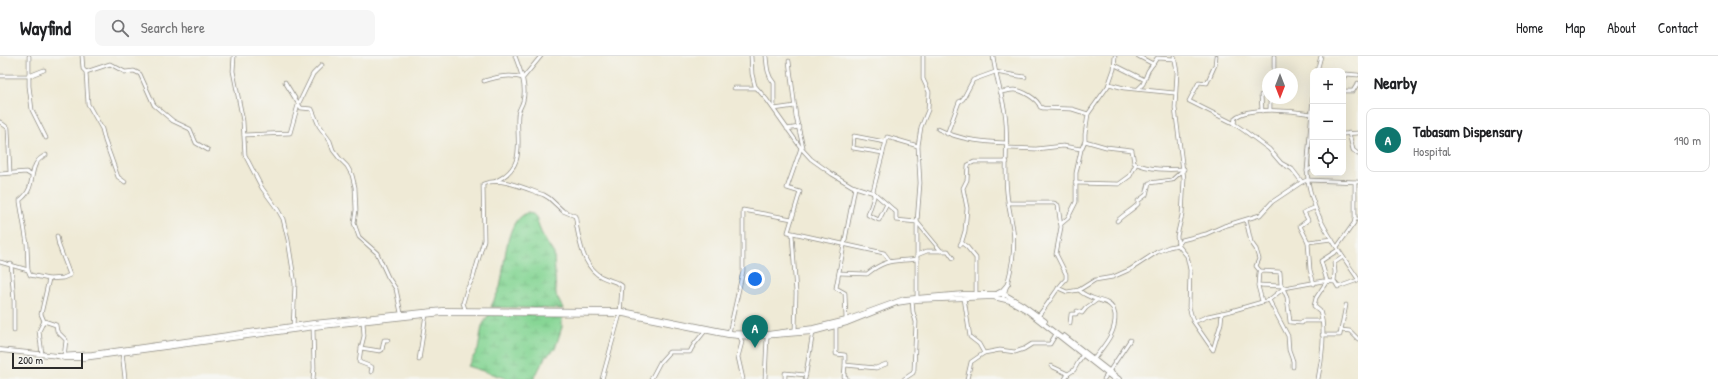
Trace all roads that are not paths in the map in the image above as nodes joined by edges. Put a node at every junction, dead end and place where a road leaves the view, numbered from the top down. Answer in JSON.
{"nodes":[{"id":1,"x":29,"y":56,"type":"edge"},
{"id":2,"x":82,"y":56,"type":"edge"},
{"id":3,"x":234,"y":56,"type":"edge"},
{"id":4,"x":515,"y":56,"type":"edge"},
{"id":5,"x":541,"y":56,"type":"edge"},
{"id":6,"x":751,"y":56,"type":"edge"},
{"id":7,"x":766,"y":56,"type":"edge"},
{"id":8,"x":923,"y":56,"type":"edge"},
{"id":9,"x":992,"y":56,"type":"edge"},
{"id":10,"x":1112,"y":56,"type":"edge"},
{"id":11,"x":1115,"y":56,"type":"edge"},
{"id":12,"x":1138,"y":56,"type":"edge"},
{"id":13,"x":1216,"y":56,"type":"edge"},
{"id":14,"x":1274,"y":56,"type":"edge"},
{"id":15,"x":1321,"y":56,"type":"edge"},
{"id":16,"x":1175,"y":58,"type":"edge"},
{"id":17,"x":1114,"y":60,"type":"junction"},
{"id":18,"x":789,"y":61,"type":"dead end"},
{"id":19,"x":1153,"y":64,"type":"junction"},
{"id":20,"x":322,"y":65,"type":"dead end"},
{"id":21,"x":1115,"y":65,"type":"junction"},
{"id":22,"x":1274,"y":68,"type":"edge"},
{"id":23,"x":1318,"y":68,"type":"edge"},
{"id":24,"x":44,"y":70,"type":"dead end"},
{"id":25,"x":86,"y":72,"type":"junction"},
{"id":26,"x":995,"y":72,"type":"junction"},
{"id":27,"x":1346,"y":74,"type":"edge"},
{"id":28,"x":1358,"y":75,"type":"edge"},
{"id":29,"x":0,"y":76,"type":"edge"},
{"id":30,"x":29,"y":76,"type":"junction"},
{"id":31,"x":1025,"y":77,"type":"dead end"},
{"id":32,"x":523,"y":78,"type":"junction"},
{"id":33,"x":1145,"y":80,"type":"junction"},
{"id":34,"x":484,"y":81,"type":"dead end"},
{"id":35,"x":285,"y":82,"type":"dead end"},
{"id":36,"x":1358,"y":83,"type":"edge"},
{"id":37,"x":1109,"y":84,"type":"junction"},
{"id":38,"x":734,"y":88,"type":"dead end"},
{"id":39,"x":756,"y":88,"type":"junction"},
{"id":40,"x":1138,"y":89,"type":"junction"},
{"id":41,"x":1346,"y":90,"type":"edge"},
{"id":42,"x":1000,"y":92,"type":"junction"},
{"id":43,"x":1175,"y":93,"type":"junction"},
{"id":44,"x":1261,"y":95,"type":"dead end"},
{"id":45,"x":1270,"y":104,"type":"edge"},
{"id":46,"x":298,"y":105,"type":"junction"},
{"id":47,"x":795,"y":106,"type":"junction"},
{"id":48,"x":774,"y":109,"type":"junction"},
{"id":49,"x":1270,"y":110,"type":"junction"},
{"id":50,"x":1262,"y":111,"type":"junction"},
{"id":51,"x":1088,"y":114,"type":"junction"},
{"id":52,"x":1310,"y":114,"type":"edge"},
{"id":53,"x":0,"y":122,"type":"edge"},
{"id":54,"x":1234,"y":124,"type":"junction"},
{"id":55,"x":799,"y":127,"type":"junction"},
{"id":56,"x":787,"y":129,"type":"junction"},
{"id":57,"x":938,"y":129,"type":"dead end"},
{"id":58,"x":1349,"y":133,"type":"junction"},
{"id":59,"x":1358,"y":133,"type":"edge"},
{"id":60,"x":948,"y":134,"type":"junction"},
{"id":61,"x":1346,"y":134,"type":"edge"},
{"id":62,"x":244,"y":135,"type":"junction"},
{"id":63,"x":46,"y":138,"type":"dead end"},
{"id":64,"x":1310,"y":140,"type":"edge"},
{"id":65,"x":1085,"y":141,"type":"junction"},
{"id":66,"x":885,"y":142,"type":"junction"},
{"id":67,"x":1007,"y":143,"type":"junction"},
{"id":68,"x":918,"y":146,"type":"junction"},
{"id":69,"x":801,"y":148,"type":"junction"},
{"id":70,"x":1008,"y":148,"type":"junction"},
{"id":71,"x":1081,"y":149,"type":"junction"},
{"id":72,"x":208,"y":150,"type":"dead end"},
{"id":73,"x":883,"y":153,"type":"junction"},
{"id":74,"x":1358,"y":154,"type":"edge"},
{"id":75,"x":46,"y":155,"type":"dead end"},
{"id":76,"x":1007,"y":162,"type":"junction"},
{"id":77,"x":1136,"y":164,"type":"junction"},
{"id":78,"x":1184,"y":169,"type":"junction"},
{"id":79,"x":1310,"y":169,"type":"edge"},
{"id":80,"x":1307,"y":171,"type":"junction"},
{"id":81,"x":10,"y":173,"type":"junction"},
{"id":82,"x":0,"y":174,"type":"edge"},
{"id":83,"x":31,"y":175,"type":"junction"},
{"id":84,"x":1307,"y":180,"type":"junction"},
{"id":85,"x":496,"y":181,"type":"junction"},
{"id":86,"x":125,"y":182,"type":"dead end"},
{"id":87,"x":1302,"y":182,"type":"junction"},
{"id":88,"x":1357,"y":182,"type":"edge"},
{"id":89,"x":1075,"y":183,"type":"junction"},
{"id":90,"x":855,"y":187,"type":"junction"},
{"id":91,"x":874,"y":193,"type":"junction"},
{"id":92,"x":1008,"y":203,"type":"junction"},
{"id":93,"x":887,"y":204,"type":"junction"},
{"id":94,"x":1314,"y":208,"type":"junction"},
{"id":95,"x":792,"y":219,"type":"junction"},
{"id":96,"x":1356,"y":219,"type":"edge"},
{"id":97,"x":1246,"y":220,"type":"junction"},
{"id":98,"x":1117,"y":221,"type":"dead end"},
{"id":99,"x":917,"y":222,"type":"junction"},
{"id":100,"x":1060,"y":224,"type":"junction"},
{"id":101,"x":792,"y":234,"type":"junction"},
{"id":102,"x":57,"y":236,"type":"dead end"},
{"id":103,"x":1332,"y":239,"type":"junction"},
{"id":104,"x":1308,"y":242,"type":"junction"},
{"id":105,"x":844,"y":245,"type":"junction"},
{"id":106,"x":1178,"y":245,"type":"junction"},
{"id":107,"x":1338,"y":248,"type":"junction"},
{"id":108,"x":941,"y":251,"type":"junction"},
{"id":109,"x":917,"y":255,"type":"junction"},
{"id":110,"x":1343,"y":256,"type":"junction"},
{"id":111,"x":953,"y":258,"type":"dead end"},
{"id":112,"x":917,"y":259,"type":"junction"},
{"id":113,"x":890,"y":261,"type":"junction"},
{"id":114,"x":0,"y":262,"type":"edge"},
{"id":115,"x":11,"y":264,"type":"junction"},
{"id":116,"x":28,"y":270,"type":"junction"},
{"id":117,"x":1260,"y":271,"type":"junction"},
{"id":118,"x":839,"y":273,"type":"junction"},
{"id":119,"x":49,"y":279,"type":"junction"},
{"id":120,"x":1358,"y":280,"type":"edge"},
{"id":121,"x":1327,"y":281,"type":"junction"},
{"id":122,"x":1334,"y":282,"type":"junction"},
{"id":123,"x":1008,"y":284,"type":"junction"},
{"id":124,"x":1314,"y":284,"type":"junction"},
{"id":125,"x":1258,"y":285,"type":"junction"},
{"id":126,"x":1281,"y":285,"type":"junction"},
{"id":127,"x":1058,"y":288,"type":"junction"},
{"id":128,"x":1284,"y":288,"type":"junction"},
{"id":129,"x":1079,"y":290,"type":"junction"},
{"id":130,"x":976,"y":294,"type":"junction"},
{"id":131,"x":993,"y":294,"type":"junction"},
{"id":132,"x":1003,"y":296,"type":"junction"},
{"id":133,"x":917,"y":297,"type":"junction"},
{"id":134,"x":964,"y":297,"type":"junction"},
{"id":135,"x":1011,"y":297,"type":"junction"},
{"id":136,"x":912,"y":300,"type":"junction"},
{"id":137,"x":1097,"y":300,"type":"junction"},
{"id":138,"x":1269,"y":300,"type":"junction"},
{"id":139,"x":1262,"y":301,"type":"junction"},
{"id":140,"x":1346,"y":305,"type":"dead end"},
{"id":141,"x":465,"y":309,"type":"junction"},
{"id":142,"x":487,"y":311,"type":"junction"},
{"id":143,"x":620,"y":312,"type":"junction"},
{"id":144,"x":401,"y":313,"type":"junction"},
{"id":145,"x":1222,"y":313,"type":"junction"},
{"id":146,"x":426,"y":314,"type":"junction"},
{"id":147,"x":1038,"y":316,"type":"junction"},
{"id":148,"x":846,"y":320,"type":"junction"},
{"id":149,"x":44,"y":321,"type":"junction"},
{"id":150,"x":363,"y":321,"type":"junction"},
{"id":151,"x":1322,"y":321,"type":"junction"},
{"id":152,"x":1194,"y":322,"type":"junction"},
{"id":153,"x":1070,"y":323,"type":"dead end"},
{"id":154,"x":836,"y":326,"type":"junction"},
{"id":155,"x":313,"y":327,"type":"junction"},
{"id":156,"x":293,"y":328,"type":"junction"},
{"id":157,"x":1341,"y":330,"type":"junction"},
{"id":158,"x":14,"y":331,"type":"dead end"},
{"id":159,"x":705,"y":331,"type":"junction"},
{"id":160,"x":795,"y":331,"type":"junction"},
{"id":161,"x":813,"y":332,"type":"junction"},
{"id":162,"x":729,"y":334,"type":"junction"},
{"id":163,"x":1056,"y":334,"type":"junction"},
{"id":164,"x":1322,"y":334,"type":"junction"},
{"id":165,"x":740,"y":337,"type":"junction"},
{"id":166,"x":767,"y":337,"type":"junction"},
{"id":167,"x":1358,"y":339,"type":"edge"},
{"id":168,"x":388,"y":340,"type":"dead end"},
{"id":169,"x":1130,"y":340,"type":"dead end"},
{"id":170,"x":361,"y":348,"type":"junction"},
{"id":171,"x":0,"y":350,"type":"edge"},
{"id":172,"x":122,"y":352,"type":"junction"},
{"id":173,"x":984,"y":353,"type":"junction"},
{"id":174,"x":42,"y":354,"type":"junction"},
{"id":175,"x":1083,"y":354,"type":"junction"},
{"id":176,"x":64,"y":356,"type":"junction"},
{"id":177,"x":1094,"y":359,"type":"junction"},
{"id":178,"x":419,"y":360,"type":"dead end"},
{"id":179,"x":886,"y":364,"type":"dead end"},
{"id":180,"x":845,"y":365,"type":"junction"},
{"id":181,"x":1052,"y":366,"type":"dead end"},
{"id":182,"x":1293,"y":367,"type":"dead end"},
{"id":183,"x":371,"y":372,"type":"dead end"},
{"id":184,"x":1109,"y":372,"type":"junction"},
{"id":185,"x":1068,"y":374,"type":"junction"},
{"id":186,"x":806,"y":377,"type":"edge"},
{"id":187,"x":125,"y":379,"type":"edge"},
{"id":188,"x":313,"y":379,"type":"edge"},
{"id":189,"x":602,"y":379,"type":"edge"},
{"id":190,"x":651,"y":379,"type":"edge"},
{"id":191,"x":743,"y":379,"type":"edge"},
{"id":192,"x":765,"y":379,"type":"edge"},
{"id":193,"x":785,"y":379,"type":"edge"},
{"id":194,"x":846,"y":379,"type":"edge"},
{"id":195,"x":904,"y":379,"type":"edge"},
{"id":196,"x":967,"y":379,"type":"edge"},
{"id":197,"x":1066,"y":379,"type":"edge"},
{"id":198,"x":1104,"y":379,"type":"edge"},
{"id":199,"x":1114,"y":379,"type":"edge"},
{"id":200,"x":1119,"y":379,"type":"edge"},
{"id":201,"x":1318,"y":379,"type":"edge"}],
"edges":[{"from":1,"to":30,"type":"street"},
{"from":2,"to":25,"type":"street"},
{"from":3,"to":62,"type":"street"},
{"from":4,"to":32,"type":"street"},
{"from":5,"to":32,"type":"street"},
{"from":6,"to":39,"type":"street"},
{"from":7,"to":48,"type":"street"},
{"from":8,"to":68,"type":"street"},
{"from":9,"to":26,"type":"street"},
{"from":10,"to":17,"type":"street"},
{"from":11,"to":17,"type":"street"},
{"from":12,"to":19,"type":"street"},
{"from":13,"to":54,"type":"street"},
{"from":14,"to":22,"type":"street"},
{"from":15,"to":23,"type":"street"},
{"from":16,"to":19,"type":"street"},
{"from":16,"to":43,"type":"street"},
{"from":17,"to":21,"type":"street"},
{"from":18,"to":47,"type":"street"},
{"from":19,"to":33,"type":"street"},
{"from":20,"to":46,"type":"street"},
{"from":21,"to":33,"type":"street"},
{"from":21,"to":37,"type":"street"},
{"from":24,"to":30,"type":"street"},
{"from":25,"to":72,"type":"street"},
{"from":25,"to":86,"type":"street"},
{"from":26,"to":31,"type":"street"},
{"from":26,"to":42,"type":"street"},
{"from":26,"to":60,"type":"street"},
{"from":27,"to":28,"type":"street"},
{"from":29,"to":30,"type":"street"},
{"from":30,"to":63,"type":"street"},
{"from":32,"to":34,"type":"street"},
{"from":32,"to":85,"type":"street"},
{"from":33,"to":40,"type":"street"},
{"from":35,"to":46,"type":"street"},
{"from":36,"to":41,"type":"street"},
{"from":37,"to":40,"type":"street"},
{"from":37,"to":51,"type":"street"},
{"from":38,"to":39,"type":"street"},
{"from":39,"to":48,"type":"street"},
{"from":40,"to":43,"type":"street"},
{"from":42,"to":51,"type":"street"},
{"from":42,"to":67,"type":"street"},
{"from":43,"to":78,"type":"street"},
{"from":44,"to":50,"type":"street"},
{"from":45,"to":49,"type":"street"},
{"from":46,"to":62,"type":"street"},
{"from":46,"to":144,"type":"street"},
{"from":47,"to":48,"type":"street"},
{"from":47,"to":55,"type":"street"},
{"from":48,"to":56,"type":"street"},
{"from":49,"to":50,"type":"street"},
{"from":49,"to":52,"type":"street"},
{"from":50,"to":54,"type":"street"},
{"from":51,"to":65,"type":"street"},
{"from":53,"to":81,"type":"street"},
{"from":54,"to":87,"type":"street"},
{"from":55,"to":56,"type":"street"},
{"from":55,"to":69,"type":"street"},
{"from":56,"to":69,"type":"street"},
{"from":57,"to":60,"type":"street"},
{"from":58,"to":59,"type":"street"},
{"from":58,"to":61,"type":"street"},
{"from":58,"to":74,"type":"street"},
{"from":60,"to":67,"type":"street"},
{"from":62,"to":156,"type":"street"},
{"from":64,"to":80,"type":"street"},
{"from":65,"to":71,"type":"street"},
{"from":65,"to":77,"type":"street"},
{"from":66,"to":68,"type":"street"},
{"from":66,"to":73,"type":"street"},
{"from":66,"to":73,"type":"street"},
{"from":67,"to":70,"type":"street"},
{"from":68,"to":99,"type":"street"},
{"from":69,"to":90,"type":"street"},
{"from":69,"to":95,"type":"street"},
{"from":70,"to":71,"type":"street"},
{"from":70,"to":76,"type":"street"},
{"from":71,"to":89,"type":"street"},
{"from":73,"to":91,"type":"street"},
{"from":75,"to":83,"type":"street"},
{"from":76,"to":92,"type":"street"},
{"from":76,"to":130,"type":"street"},
{"from":77,"to":78,"type":"street"},
{"from":77,"to":89,"type":"street"},
{"from":78,"to":98,"type":"street"},
{"from":78,"to":106,"type":"street"},
{"from":79,"to":80,"type":"street"},
{"from":80,"to":84,"type":"street"},
{"from":81,"to":82,"type":"street"},
{"from":81,"to":83,"type":"street"},
{"from":83,"to":116,"type":"street"},
{"from":84,"to":87,"type":"street"},
{"from":84,"to":88,"type":"street"},
{"from":84,"to":94,"type":"street"},
{"from":85,"to":141,"type":"street"},
{"from":85,"to":143,"type":"street"},
{"from":87,"to":97,"type":"street"},
{"from":88,"to":96,"type":"street"},
{"from":89,"to":100,"type":"street"},
{"from":90,"to":91,"type":"street"},
{"from":90,"to":105,"type":"street"},
{"from":91,"to":93,"type":"street"},
{"from":91,"to":93,"type":"street"},
{"from":92,"to":100,"type":"street"},
{"from":92,"to":123,"type":"street"},
{"from":93,"to":99,"type":"street"},
{"from":94,"to":103,"type":"street"},
{"from":94,"to":104,"type":"street"},
{"from":95,"to":101,"type":"street"},
{"from":95,"to":162,"type":"street"},
{"from":96,"to":107,"type":"street"},
{"from":97,"to":106,"type":"street"},
{"from":97,"to":117,"type":"street"},
{"from":99,"to":108,"type":"street"},
{"from":99,"to":109,"type":"street"},
{"from":100,"to":127,"type":"street"},
{"from":101,"to":105,"type":"street"},
{"from":101,"to":160,"type":"street"},
{"from":102,"to":119,"type":"street"},
{"from":103,"to":104,"type":"street"},
{"from":103,"to":107,"type":"street"},
{"from":104,"to":124,"type":"street"},
{"from":105,"to":113,"type":"street"},
{"from":105,"to":118,"type":"street"},
{"from":106,"to":129,"type":"street"},
{"from":106,"to":152,"type":"street"},
{"from":107,"to":110,"type":"street"},
{"from":107,"to":121,"type":"street"},
{"from":108,"to":109,"type":"street"},
{"from":108,"to":111,"type":"street"},
{"from":109,"to":112,"type":"street"},
{"from":110,"to":120,"type":"street"},
{"from":110,"to":122,"type":"street"},
{"from":112,"to":113,"type":"street"},
{"from":112,"to":133,"type":"street"},
{"from":113,"to":118,"type":"street"},
{"from":114,"to":115,"type":"street"},
{"from":115,"to":116,"type":"street"},
{"from":115,"to":158,"type":"street"},
{"from":116,"to":119,"type":"street"},
{"from":117,"to":125,"type":"street"},
{"from":117,"to":126,"type":"street"},
{"from":118,"to":148,"type":"street"},
{"from":119,"to":149,"type":"street"},
{"from":120,"to":122,"type":"street"},
{"from":121,"to":122,"type":"street"},
{"from":121,"to":124,"type":"street"},
{"from":121,"to":151,"type":"street"},
{"from":123,"to":131,"type":"main road"},
{"from":123,"to":132,"type":"street"},
{"from":123,"to":135,"type":"main road"},
{"from":124,"to":128,"type":"street"},
{"from":125,"to":126,"type":"street"},
{"from":125,"to":139,"type":"street"},
{"from":126,"to":128,"type":"street"},
{"from":127,"to":129,"type":"street"},
{"from":127,"to":147,"type":"street"},
{"from":128,"to":138,"type":"street"},
{"from":128,"to":151,"type":"street"},
{"from":129,"to":137,"type":"street"},
{"from":130,"to":131,"type":"main road"},
{"from":130,"to":133,"type":"main road"},
{"from":131,"to":132,"type":"main road"},
{"from":132,"to":134,"type":"main road"},
{"from":132,"to":135,"type":"main road"},
{"from":132,"to":163,"type":"main road"},
{"from":133,"to":148,"type":"main road"},
{"from":134,"to":136,"type":"main road"},
{"from":134,"to":173,"type":"street"},
{"from":135,"to":147,"type":"main road"},
{"from":136,"to":154,"type":"main road"},
{"from":136,"to":195,"type":"street"},
{"from":137,"to":153,"type":"street"},
{"from":137,"to":177,"type":"street"},
{"from":138,"to":139,"type":"street"},
{"from":138,"to":182,"type":"street"},
{"from":139,"to":145,"type":"street"},
{"from":140,"to":157,"type":"street"},
{"from":141,"to":142,"type":"main road"},
{"from":141,"to":144,"type":"main road"},
{"from":142,"to":143,"type":"main road"},
{"from":142,"to":146,"type":"main road"},
{"from":143,"to":159,"type":"main road"},
{"from":143,"to":162,"type":"main road"},
{"from":143,"to":189,"type":"street"},
{"from":144,"to":156,"type":"main road"},
{"from":145,"to":152,"type":"street"},
{"from":145,"to":152,"type":"street"},
{"from":146,"to":150,"type":"main road"},
{"from":146,"to":178,"type":"street"},
{"from":147,"to":177,"type":"main road"},
{"from":148,"to":160,"type":"main road"},
{"from":149,"to":174,"type":"street"},
{"from":149,"to":176,"type":"street"},
{"from":150,"to":155,"type":"main road"},
{"from":150,"to":170,"type":"street"},
{"from":151,"to":164,"type":"street"},
{"from":154,"to":161,"type":"main road"},
{"from":154,"to":180,"type":"street"},
{"from":155,"to":156,"type":"main road"},
{"from":155,"to":188,"type":"street"},
{"from":156,"to":172,"type":"main road"},
{"from":157,"to":164,"type":"street"},
{"from":157,"to":167,"type":"street"},
{"from":159,"to":162,"type":"main road"},
{"from":159,"to":190,"type":"street"},
{"from":160,"to":162,"type":"main road"},
{"from":161,"to":166,"type":"main road"},
{"from":161,"to":186,"type":"street"},
{"from":162,"to":165,"type":"main road"},
{"from":163,"to":173,"type":"street"},
{"from":163,"to":175,"type":"main road"},
{"from":164,"to":201,"type":"street"},
{"from":165,"to":166,"type":"main road"},
{"from":165,"to":191,"type":"street"},
{"from":166,"to":192,"type":"street"},
{"from":168,"to":170,"type":"street"},
{"from":169,"to":184,"type":"street"},
{"from":170,"to":183,"type":"street"},
{"from":171,"to":174,"type":"main road"},
{"from":172,"to":176,"type":"main road"},
{"from":172,"to":187,"type":"street"},
{"from":173,"to":196,"type":"street"},
{"from":174,"to":176,"type":"main road"},
{"from":175,"to":184,"type":"main road"},
{"from":175,"to":185,"type":"street"},
{"from":177,"to":184,"type":"main road"},
{"from":179,"to":180,"type":"street"},
{"from":180,"to":194,"type":"street"},
{"from":181,"to":185,"type":"street"},
{"from":184,"to":198,"type":"street"},
{"from":184,"to":199,"type":"main road"},
{"from":184,"to":200,"type":"main road"},
{"from":185,"to":197,"type":"street"},
{"from":186,"to":193,"type":"street"}]}
